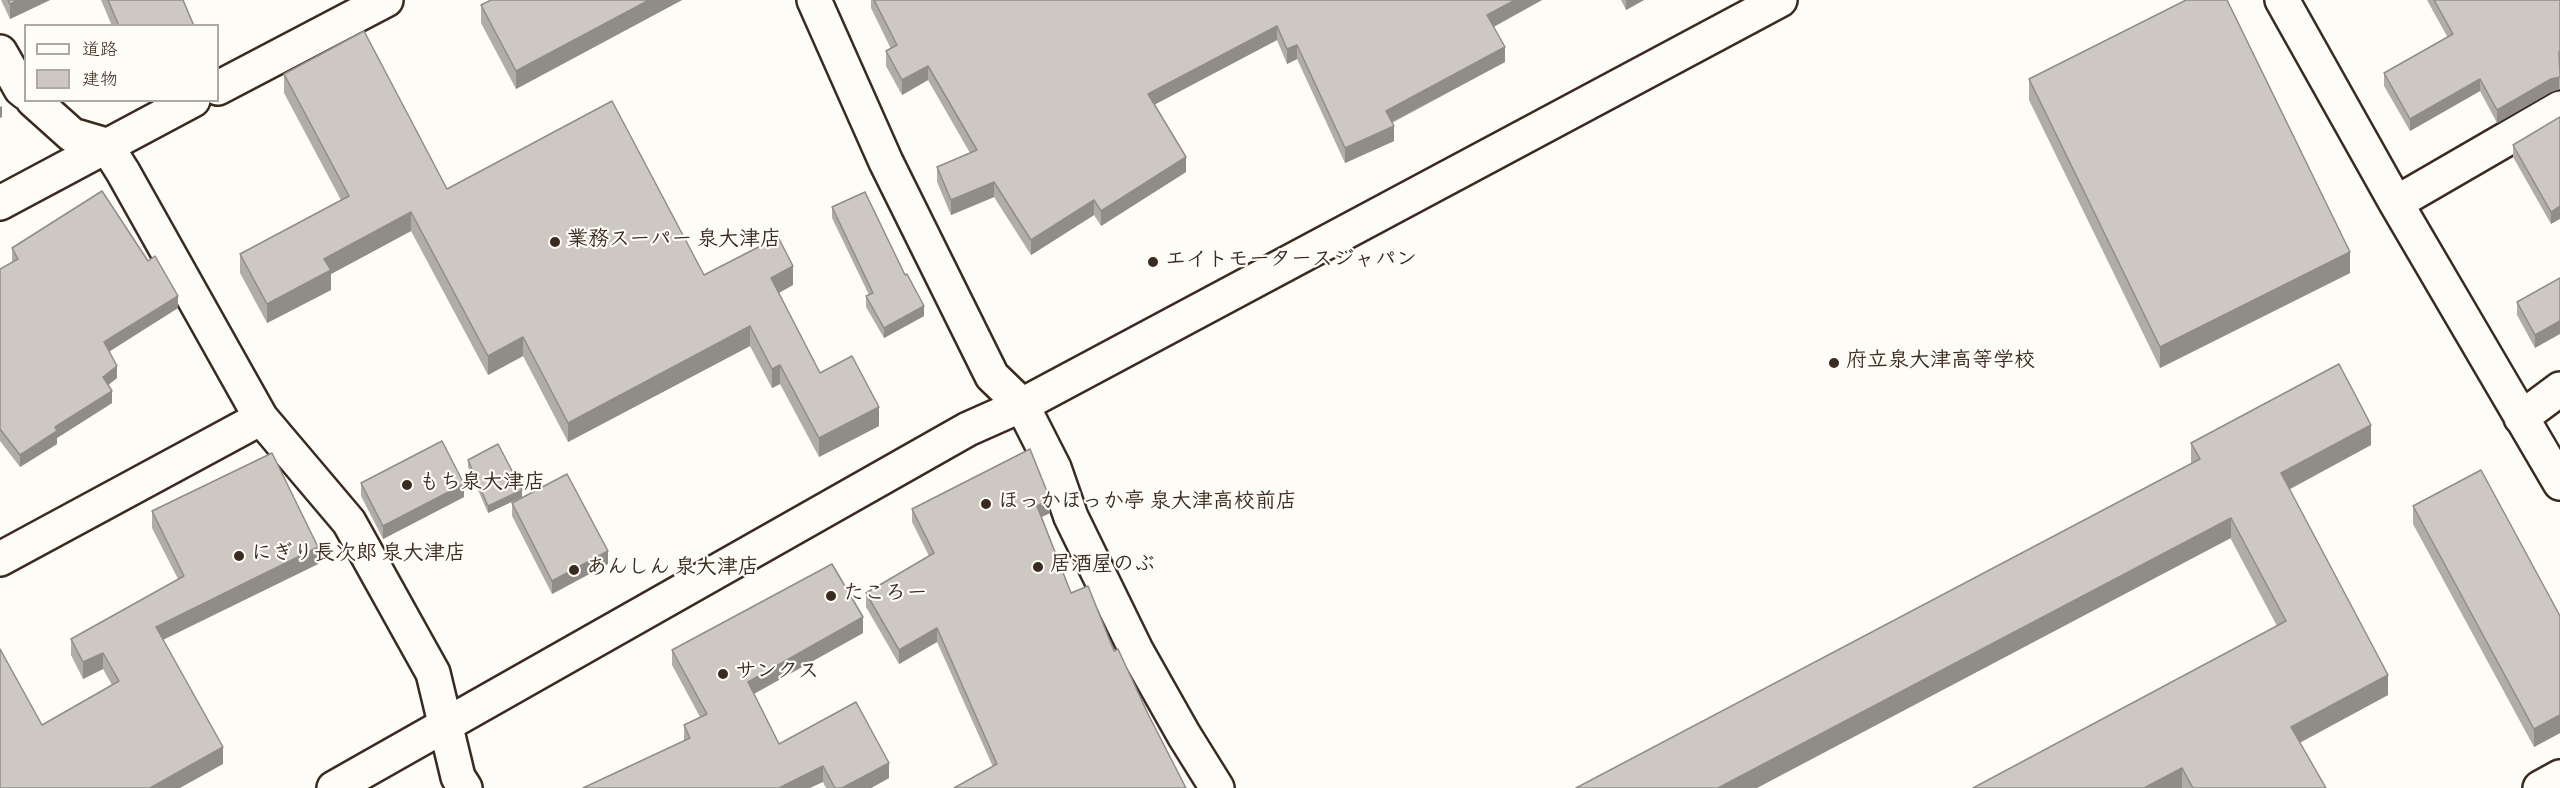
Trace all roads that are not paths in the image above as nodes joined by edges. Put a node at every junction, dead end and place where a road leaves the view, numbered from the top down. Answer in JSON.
{"nodes":[{"id":1,"x":386,"y":0,"type":"edge"},
{"id":2,"x":814,"y":0,"type":"edge"},
{"id":3,"x":1780,"y":0,"type":"edge"},
{"id":4,"x":2282,"y":0,"type":"edge"},
{"id":5,"x":0,"y":52,"type":"edge"},
{"id":6,"x":219,"y":87,"type":"edge"},
{"id":7,"x":24,"y":91,"type":"edge"},
{"id":8,"x":35,"y":102,"type":"edge"},
{"id":9,"x":189,"y":102,"type":"edge"},
{"id":10,"x":2560,"y":108,"type":"edge"},
{"id":11,"x":106,"y":145,"type":"junction"},
{"id":12,"x":0,"y":203,"type":"edge"},
{"id":13,"x":2396,"y":203,"type":"junction"},
{"id":14,"x":2560,"y":388,"type":"edge"},
{"id":15,"x":1022,"y":405,"type":"junction"},
{"id":16,"x":261,"y":417,"type":"junction"},
{"id":17,"x":2521,"y":418,"type":"junction"},
{"id":18,"x":2560,"y":483,"type":"edge"},
{"id":19,"x":0,"y":559,"type":"edge"},
{"id":20,"x":445,"y":727,"type":"junction"},
{"id":21,"x":2560,"y":777,"type":"edge"},
{"id":22,"x":334,"y":788,"type":"edge"},
{"id":23,"x":465,"y":788,"type":"edge"},
{"id":24,"x":1217,"y":788,"type":"edge"},
{"id":25,"x":2540,"y":788,"type":"edge"}],
"edges":[{"from":1,"to":6,"type":"street"},
{"from":2,"to":15,"type":"street"},
{"from":3,"to":15,"type":"street"},
{"from":4,"to":13,"type":"street"},
{"from":5,"to":7,"type":"street"},
{"from":8,"to":11,"type":"street"},
{"from":9,"to":11,"type":"street"},
{"from":10,"to":13,"type":"street"},
{"from":11,"to":12,"type":"street"},
{"from":11,"to":16,"type":"street"},
{"from":13,"to":17,"type":"street"},
{"from":14,"to":17,"type":"street"},
{"from":15,"to":20,"type":"street"},
{"from":15,"to":24,"type":"street"},
{"from":16,"to":19,"type":"street"},
{"from":16,"to":20,"type":"street"},
{"from":17,"to":18,"type":"street"},
{"from":20,"to":22,"type":"street"},
{"from":20,"to":23,"type":"street"},
{"from":21,"to":25,"type":"street"}]}
